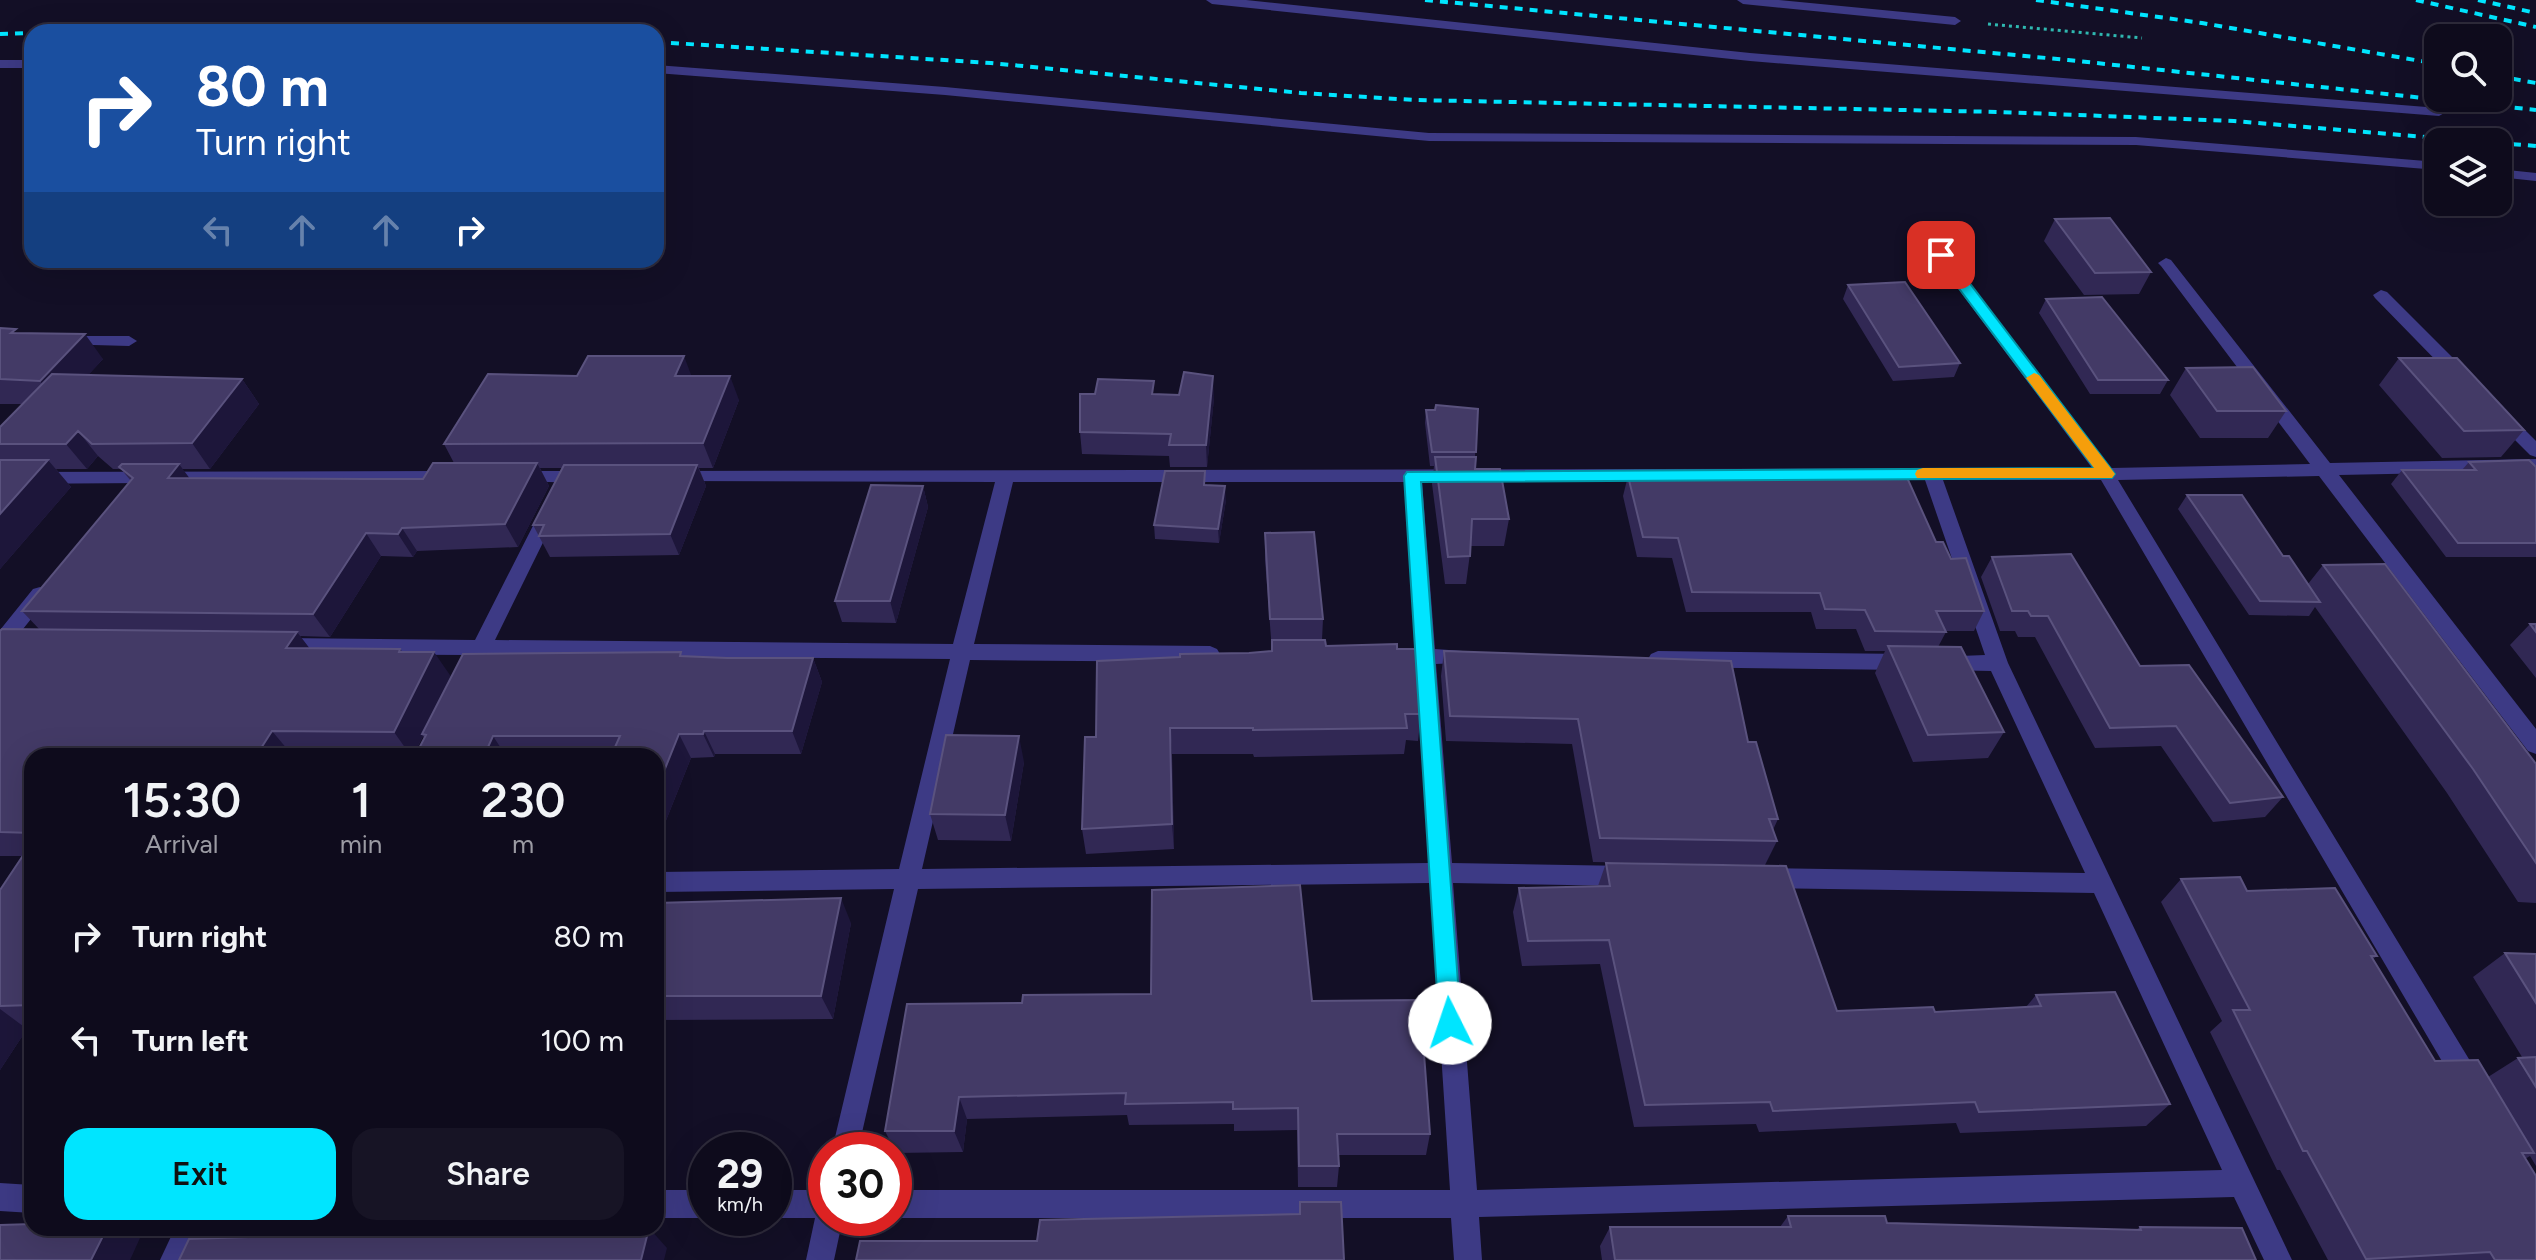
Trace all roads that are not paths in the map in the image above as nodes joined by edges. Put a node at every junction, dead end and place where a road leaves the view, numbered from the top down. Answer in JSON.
{"nodes":[{"id":1,"x":1212,"y":0,"type":"edge"},
{"id":2,"x":1743,"y":0,"type":"edge"},
{"id":3,"x":1955,"y":21,"type":"road end"},
{"id":4,"x":0,"y":64,"type":"edge"},
{"id":5,"x":24,"y":64,"type":"edge"},
{"id":6,"x":664,"y":70,"type":"edge"},
{"id":7,"x":2424,"y":111,"type":"edge"},
{"id":8,"x":2424,"y":165,"type":"edge"},
{"id":9,"x":2512,"y":174,"type":"edge"},
{"id":10,"x":2536,"y":177,"type":"edge"},
{"id":11,"x":1941,"y":255,"type":"dead end"},
{"id":12,"x":2166,"y":263,"type":"dead end"},
{"id":13,"x":2381,"y":295,"type":"dead end"},
{"id":14,"x":43,"y":341,"type":"edge"},
{"id":15,"x":129,"y":341,"type":"dead end"},
{"id":16,"x":2536,"y":451,"type":"edge"},
{"id":17,"x":2536,"y":465,"type":"edge"},
{"id":18,"x":2324,"y":467,"type":"junction"},
{"id":19,"x":1932,"y":474,"type":"junction"},
{"id":20,"x":2106,"y":474,"type":"junction"},
{"id":21,"x":1006,"y":476,"type":"junction"},
{"id":22,"x":1413,"y":476,"type":"junction"},
{"id":23,"x":135,"y":477,"type":"junction"},
{"id":24,"x":470,"y":477,"type":"edge"},
{"id":25,"x":502,"y":477,"type":"edge"},
{"id":26,"x":566,"y":477,"type":"junction"},
{"id":27,"x":597,"y":477,"type":"edge"},
{"id":28,"x":660,"y":477,"type":"edge"},
{"id":29,"x":0,"y":478,"type":"edge"},
{"id":30,"x":115,"y":501,"type":"edge"},
{"id":31,"x":48,"y":584,"type":"edge"},
{"id":32,"x":0,"y":644,"type":"edge"},
{"id":33,"x":31,"y":644,"type":"edge"},
{"id":34,"x":264,"y":645,"type":"edge"},
{"id":35,"x":481,"y":647,"type":"junction"},
{"id":36,"x":960,"y":652,"type":"junction"},
{"id":37,"x":1223,"y":654,"type":"edge"},
{"id":38,"x":1363,"y":656,"type":"edge"},
{"id":39,"x":1425,"y":656,"type":"junction"},
{"id":40,"x":1488,"y":657,"type":"edge"},
{"id":41,"x":1632,"y":659,"type":"edge"},
{"id":42,"x":1998,"y":663,"type":"junction"},
{"id":43,"x":468,"y":674,"type":"edge"},
{"id":44,"x":2536,"y":745,"type":"edge"},
{"id":45,"x":1439,"y":873,"type":"junction"},
{"id":46,"x":1644,"y":876,"type":"edge"},
{"id":47,"x":1738,"y":878,"type":"edge"},
{"id":48,"x":911,"y":879,"type":"junction"},
{"id":49,"x":664,"y":882,"type":"edge"},
{"id":50,"x":2100,"y":883,"type":"junction"},
{"id":51,"x":2479,"y":1101,"type":"edge"},
{"id":52,"x":849,"y":1132,"type":"edge"},
{"id":53,"x":2240,"y":1183,"type":"junction"},
{"id":54,"x":0,"y":1197,"type":"edge"},
{"id":55,"x":24,"y":1198,"type":"edge"},
{"id":56,"x":664,"y":1204,"type":"edge"},
{"id":57,"x":688,"y":1204,"type":"edge"},
{"id":58,"x":912,"y":1204,"type":"edge"},
{"id":59,"x":1463,"y":1204,"type":"junction"},
{"id":60,"x":186,"y":1236,"type":"edge"},
{"id":61,"x":825,"y":1236,"type":"edge"},
{"id":62,"x":174,"y":1260,"type":"edge"},
{"id":63,"x":820,"y":1260,"type":"edge"},
{"id":64,"x":1468,"y":1260,"type":"edge"},
{"id":65,"x":2278,"y":1260,"type":"edge"}],
"edges":[{"from":1,"to":7,"type":"street"},
{"from":2,"to":3,"type":"street"},
{"from":4,"to":5,"type":"street"},
{"from":6,"to":8,"type":"street"},
{"from":9,"to":10,"type":"street"},
{"from":11,"to":20,"type":"street"},
{"from":12,"to":18,"type":"street"},
{"from":13,"to":16,"type":"street"},
{"from":14,"to":15,"type":"street"},
{"from":17,"to":18,"type":"street"},
{"from":18,"to":20,"type":"street"},
{"from":18,"to":44,"type":"street"},
{"from":19,"to":20,"type":"street"},
{"from":19,"to":22,"type":"street"},
{"from":19,"to":42,"type":"street"},
{"from":20,"to":51,"type":"street"},
{"from":21,"to":22,"type":"street"},
{"from":21,"to":28,"type":"street"},
{"from":21,"to":36,"type":"street"},
{"from":22,"to":39,"type":"street"},
{"from":23,"to":24,"type":"street"},
{"from":23,"to":29,"type":"street"},
{"from":23,"to":30,"type":"street"},
{"from":25,"to":26,"type":"street"},
{"from":26,"to":27,"type":"street"},
{"from":26,"to":35,"type":"street"},
{"from":31,"to":32,"type":"street"},
{"from":32,"to":33,"type":"street"},
{"from":34,"to":35,"type":"street"},
{"from":35,"to":36,"type":"street"},
{"from":35,"to":43,"type":"street"},
{"from":36,"to":37,"type":"street"},
{"from":36,"to":48,"type":"street"},
{"from":38,"to":39,"type":"street"},
{"from":39,"to":40,"type":"street"},
{"from":39,"to":45,"type":"street"},
{"from":41,"to":42,"type":"street"},
{"from":42,"to":50,"type":"street"},
{"from":45,"to":46,"type":"street"},
{"from":45,"to":48,"type":"street"},
{"from":45,"to":59,"type":"street"},
{"from":47,"to":50,"type":"street"},
{"from":48,"to":49,"type":"street"},
{"from":48,"to":52,"type":"street"},
{"from":50,"to":53,"type":"street"},
{"from":53,"to":59,"type":"street"},
{"from":53,"to":65,"type":"street"},
{"from":54,"to":55,"type":"street"},
{"from":56,"to":57,"type":"street"},
{"from":58,"to":59,"type":"street"},
{"from":59,"to":64,"type":"street"},
{"from":60,"to":62,"type":"street"},
{"from":61,"to":63,"type":"street"}]}
